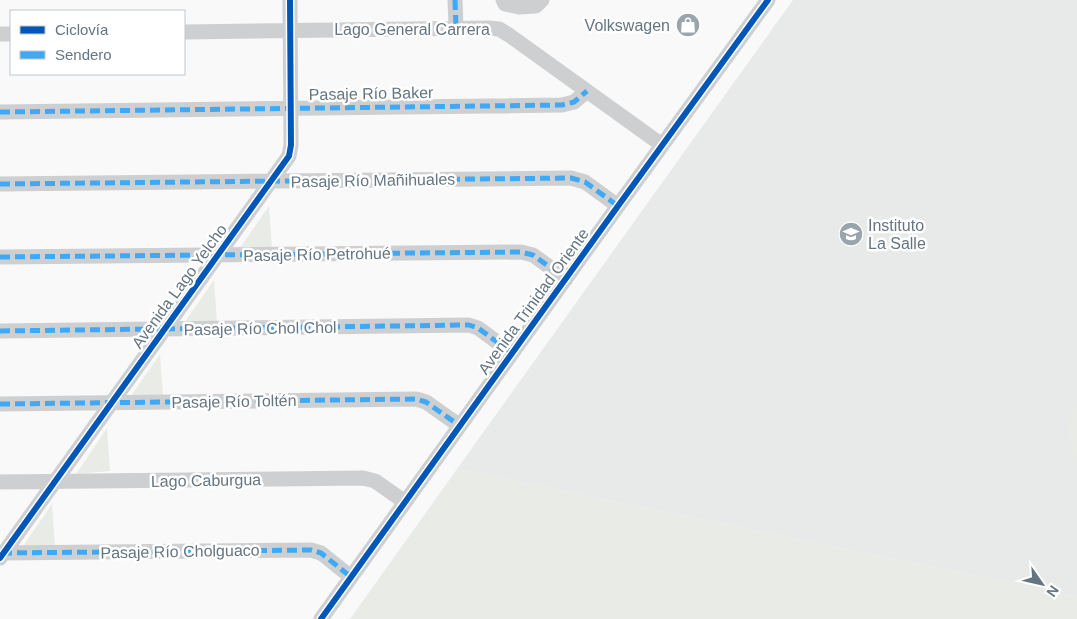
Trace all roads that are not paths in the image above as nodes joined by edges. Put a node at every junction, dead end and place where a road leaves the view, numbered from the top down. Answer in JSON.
{"nodes":[{"id":1,"x":290,"y":0,"type":"edge"},
{"id":2,"x":455,"y":0,"type":"edge"},
{"id":3,"x":503,"y":0,"type":"edge"},
{"id":4,"x":542,"y":0,"type":"edge"},
{"id":5,"x":768,"y":0,"type":"edge"},
{"id":6,"x":456,"y":28,"type":"junction"},
{"id":7,"x":290,"y":30,"type":"junction"},
{"id":8,"x":185,"y":32,"type":"edge"},
{"id":9,"x":587,"y":91,"type":"junction"},
{"id":10,"x":291,"y":108,"type":"junction"},
{"id":11,"x":0,"y":112,"type":"edge"},
{"id":12,"x":662,"y":145,"type":"junction"},
{"id":13,"x":272,"y":181,"type":"junction"},
{"id":14,"x":0,"y":184,"type":"edge"},
{"id":15,"x":618,"y":206,"type":"junction"},
{"id":16,"x":218,"y":255,"type":"junction"},
{"id":17,"x":0,"y":257,"type":"edge"},
{"id":18,"x":566,"y":279,"type":"junction"},
{"id":19,"x":165,"y":329,"type":"junction"},
{"id":20,"x":0,"y":331,"type":"edge"},
{"id":21,"x":512,"y":353,"type":"junction"},
{"id":22,"x":112,"y":403,"type":"junction"},
{"id":23,"x":0,"y":404,"type":"edge"},
{"id":24,"x":460,"y":426,"type":"junction"},
{"id":25,"x":0,"y":482,"type":"edge"},
{"id":26,"x":55,"y":482,"type":"junction"},
{"id":27,"x":405,"y":502,"type":"junction"},
{"id":28,"x":1,"y":555,"type":"edge"},
{"id":29,"x":351,"y":577,"type":"junction"},
{"id":30,"x":321,"y":619,"type":"edge"}],
"edges":[{"from":1,"to":7,"type":"street","name":"Avenida Lago Yelcho"},
{"from":2,"to":6,"type":"street"},
{"from":3,"to":4,"type":"street"},
{"from":5,"to":12,"type":"street","name":"Avenida Trinidad Oriente"},
{"from":6,"to":7,"type":"street","name":"Lago General Carrera"},
{"from":6,"to":9,"type":"street","name":"Lago General Carrera"},
{"from":7,"to":8,"type":"street","name":"Lago General Carrera"},
{"from":7,"to":10,"type":"street","name":"Avenida Lago Yelcho"},
{"from":9,"to":10,"type":"street","name":"Pasaje Río Baker"},
{"from":9,"to":12,"type":"street","name":"Lago General Carrera"},
{"from":10,"to":11,"type":"street","name":"Pasaje Río Baker"},
{"from":10,"to":13,"type":"street","name":"Avenida Lago Yelcho"},
{"from":12,"to":15,"type":"street","name":"Avenida Trinidad Oriente"},
{"from":13,"to":14,"type":"street","name":"Pasaje Río Mañihuales"},
{"from":13,"to":15,"type":"street","name":"Pasaje Río Mañihuales"},
{"from":13,"to":16,"type":"street","name":"Avenida Lago Yelcho"},
{"from":15,"to":18,"type":"street","name":"Avenida Trinidad Oriente"},
{"from":16,"to":17,"type":"street","name":"Pasaje Río Petrohué"},
{"from":16,"to":18,"type":"street","name":"Pasaje Río Petrohué"},
{"from":16,"to":19,"type":"street","name":"Avenida Lago Yelcho"},
{"from":18,"to":21,"type":"street","name":"Avenida Trinidad Oriente"},
{"from":19,"to":20,"type":"street","name":"Pasaje Río Chol Chol"},
{"from":19,"to":21,"type":"street","name":"Pasaje Río Chol Chol"},
{"from":19,"to":22,"type":"street","name":"Avenida Lago Yelcho"},
{"from":21,"to":24,"type":"street","name":"Avenida Trinidad Oriente"},
{"from":22,"to":23,"type":"street","name":"Pasaje Río Toltén"},
{"from":22,"to":24,"type":"street","name":"Pasaje Río Toltén"},
{"from":22,"to":26,"type":"street","name":"Avenida Lago Yelcho"},
{"from":24,"to":27,"type":"street","name":"Avenida Trinidad Oriente"},
{"from":25,"to":26,"type":"street","name":"Lago Caburgua"},
{"from":26,"to":27,"type":"street","name":"Lago Caburgua"},
{"from":26,"to":28,"type":"street","name":"Avenida Lago Yelcho"},
{"from":27,"to":29,"type":"street","name":"Avenida Trinidad Oriente"},
{"from":28,"to":29,"type":"street","name":"Pasaje Río Cholguaco"},
{"from":29,"to":30,"type":"street","name":"Avenida Trinidad Oriente"}]}
